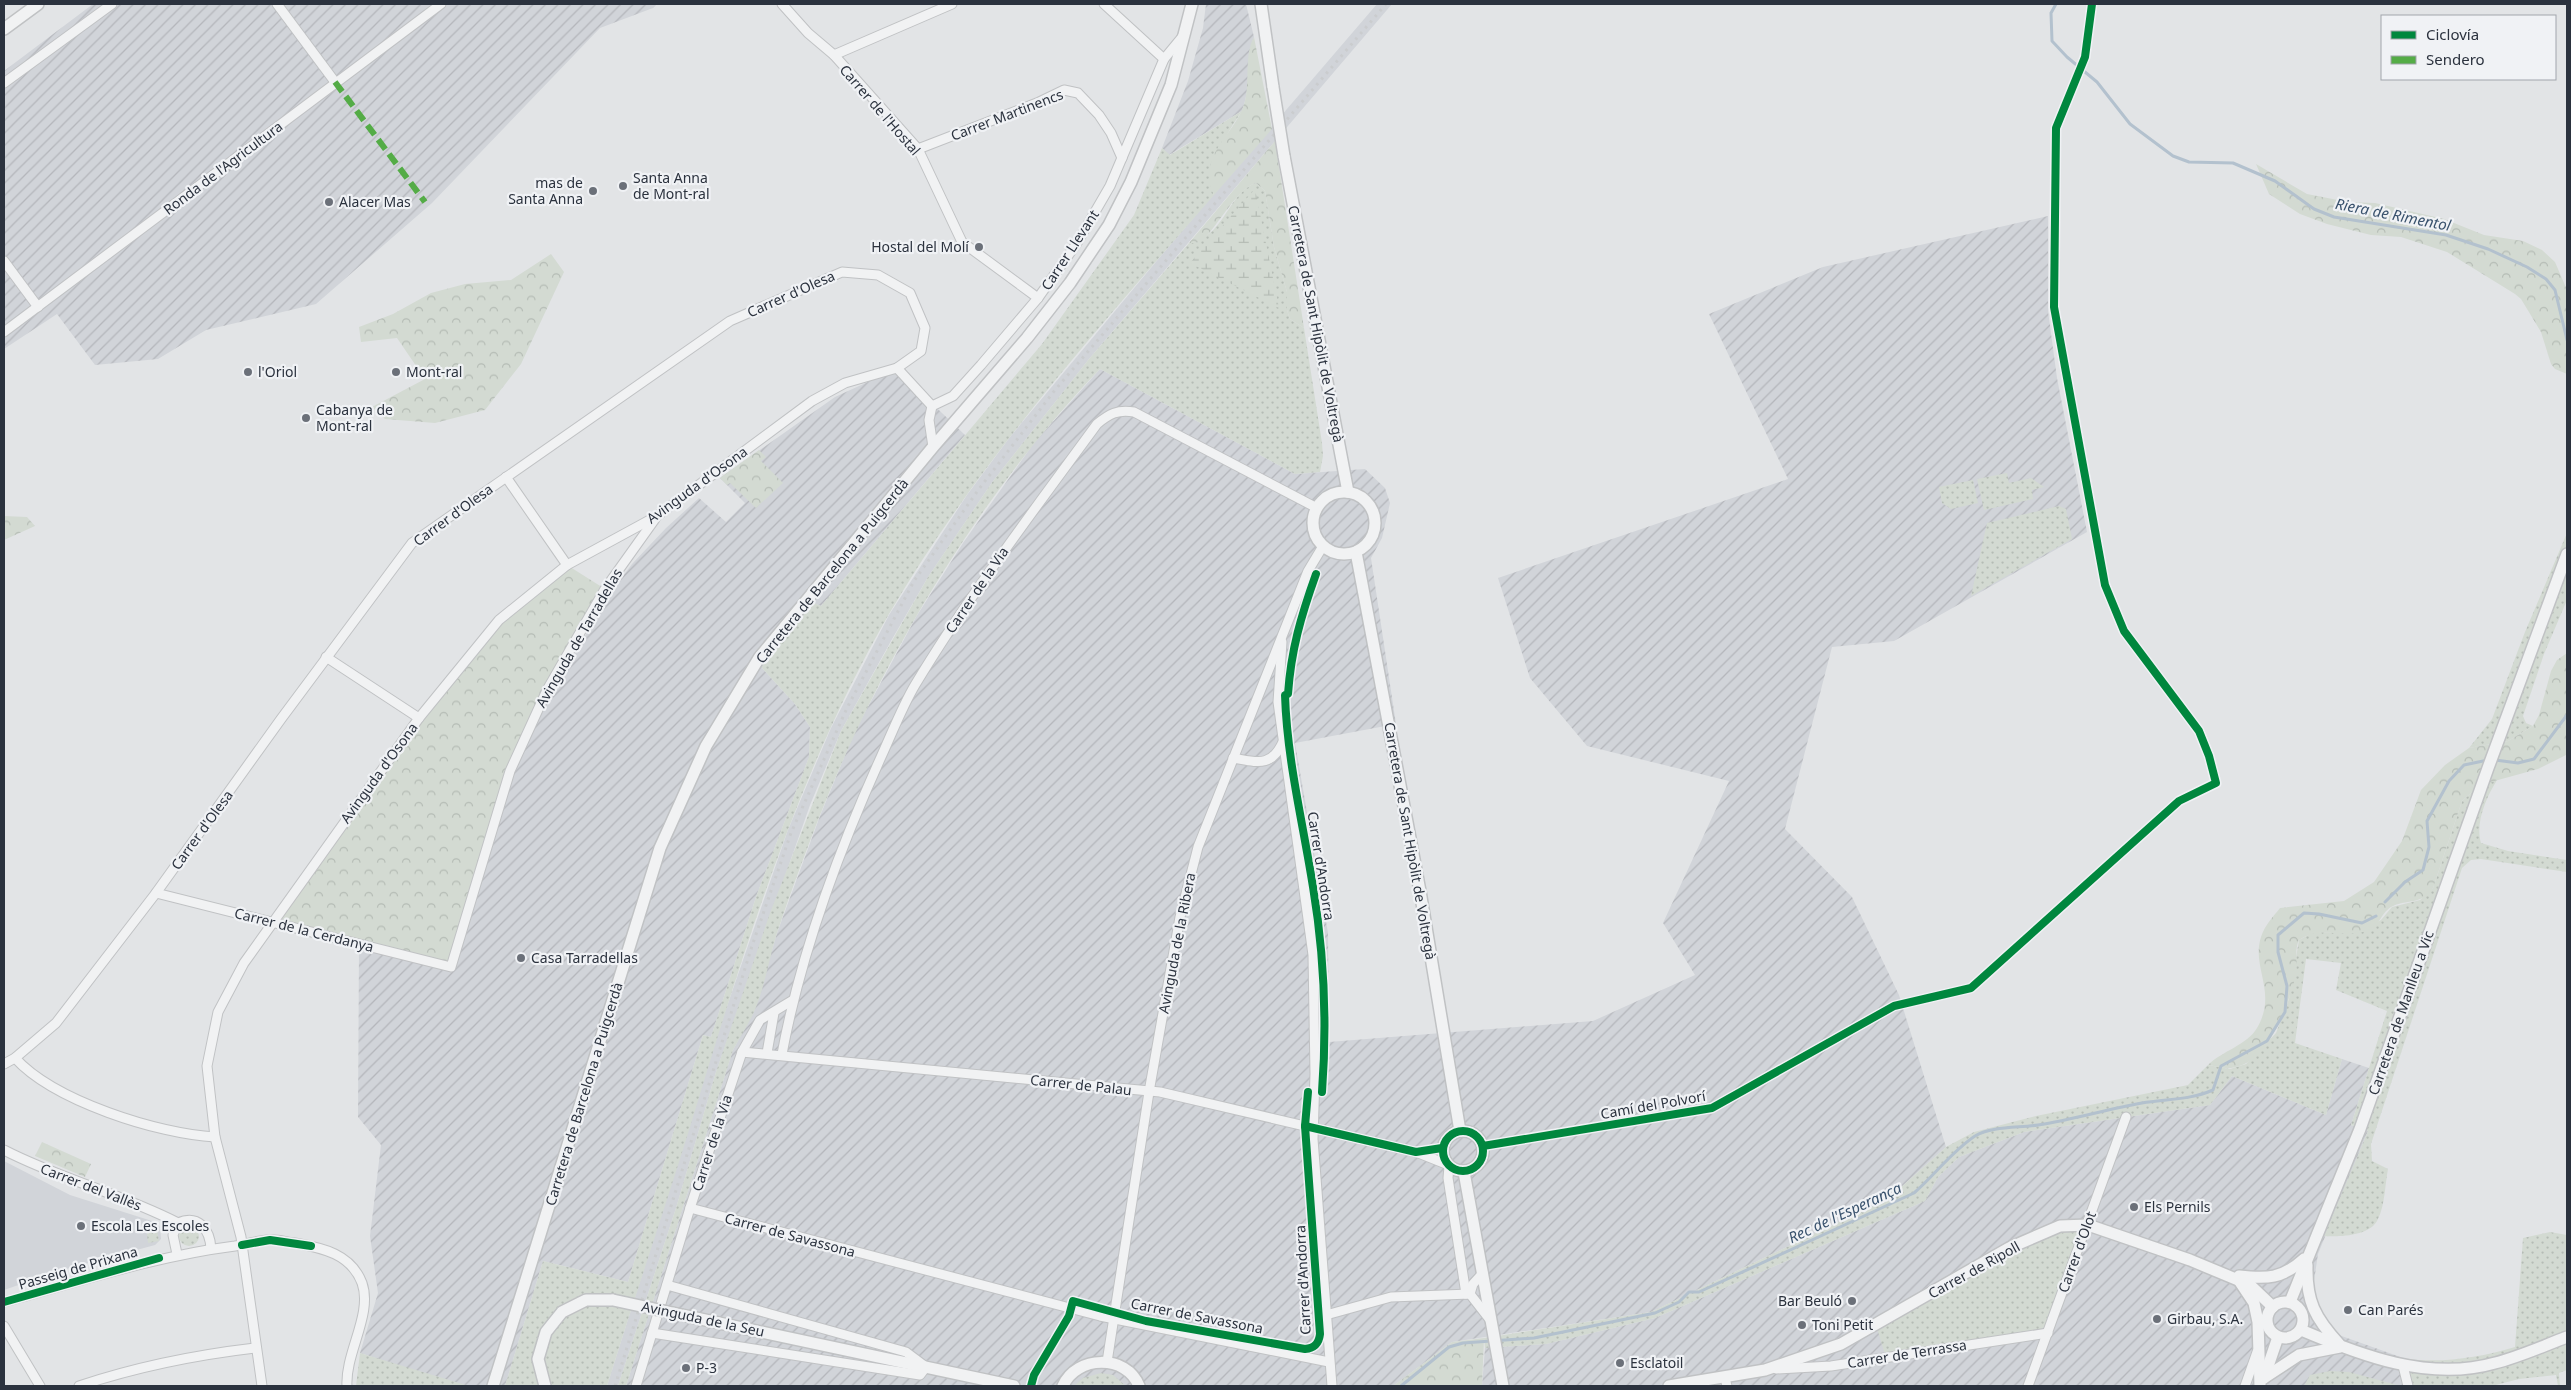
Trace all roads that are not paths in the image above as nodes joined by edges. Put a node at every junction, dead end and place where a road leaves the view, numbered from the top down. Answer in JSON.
{"nodes":[{"id":1,"x":38,"y":4,"type":"edge"},
{"id":2,"x":112,"y":4,"type":"edge"},
{"id":3,"x":277,"y":4,"type":"edge"},
{"id":4,"x":442,"y":4,"type":"edge"},
{"id":5,"x":782,"y":4,"type":"edge"},
{"id":6,"x":952,"y":4,"type":"edge"},
{"id":7,"x":1104,"y":4,"type":"edge"},
{"id":8,"x":1192,"y":4,"type":"edge"},
{"id":9,"x":1261,"y":4,"type":"edge"},
{"id":10,"x":4,"y":29,"type":"edge"},
{"id":11,"x":1188,"y":30,"type":"junction"},
{"id":12,"x":834,"y":56,"type":"junction"},
{"id":13,"x":1164,"y":59,"type":"junction"},
{"id":14,"x":335,"y":82,"type":"junction"},
{"id":15,"x":4,"y":83,"type":"edge"},
{"id":16,"x":918,"y":150,"type":"junction"},
{"id":17,"x":1122,"y":158,"type":"junction"},
{"id":18,"x":4,"y":261,"type":"edge"},
{"id":19,"x":1038,"y":298,"type":"junction"},
{"id":20,"x":38,"y":307,"type":"junction"},
{"id":21,"x":4,"y":332,"type":"edge"},
{"id":22,"x":897,"y":368,"type":"junction"},
{"id":23,"x":932,"y":406,"type":"junction"},
{"id":24,"x":933,"y":447,"type":"junction"},
{"id":25,"x":506,"y":477,"type":"junction"},
{"id":26,"x":1348,"y":492,"type":"junction"},
{"id":27,"x":1317,"y":508,"type":"junction"},
{"id":28,"x":657,"y":516,"type":"junction"},
{"id":29,"x":1323,"y":546,"type":"junction"},
{"id":30,"x":1356,"y":552,"type":"junction"},
{"id":31,"x":2567,"y":554,"type":"edge"},
{"id":32,"x":566,"y":565,"type":"junction"},
{"id":33,"x":1282,"y":635,"type":"junction"},
{"id":34,"x":326,"y":658,"type":"junction"},
{"id":35,"x":420,"y":718,"type":"junction"},
{"id":36,"x":1283,"y":742,"type":"junction"},
{"id":37,"x":1233,"y":758,"type":"junction"},
{"id":38,"x":156,"y":893,"type":"junction"},
{"id":39,"x":272,"y":922,"type":"junction"},
{"id":40,"x":451,"y":967,"type":"joint"},
{"id":41,"x":793,"y":1000,"type":"junction"},
{"id":42,"x":1894,"y":1006,"type":"dead end"},
{"id":43,"x":774,"y":1013,"type":"junction"},
{"id":44,"x":742,"y":1052,"type":"junction"},
{"id":45,"x":767,"y":1053,"type":"junction"},
{"id":46,"x":782,"y":1054,"type":"junction"},
{"id":47,"x":16,"y":1058,"type":"junction"},
{"id":48,"x":4,"y":1064,"type":"edge"},
{"id":49,"x":1149,"y":1092,"type":"junction"},
{"id":50,"x":2126,"y":1117,"type":"dead end"},
{"id":51,"x":1313,"y":1128,"type":"junction"},
{"id":52,"x":1460,"y":1131,"type":"junction"},
{"id":53,"x":215,"y":1137,"type":"junction"},
{"id":54,"x":1483,"y":1146,"type":"junction"},
{"id":55,"x":1442,"y":1148,"type":"junction"},
{"id":56,"x":4,"y":1150,"type":"edge"},
{"id":57,"x":1416,"y":1152,"type":"junction"},
{"id":58,"x":1448,"y":1165,"type":"junction"},
{"id":59,"x":1464,"y":1172,"type":"junction"},
{"id":60,"x":690,"y":1208,"type":"junction"},
{"id":61,"x":178,"y":1223,"type":"junction"},
{"id":62,"x":2088,"y":1224,"type":"junction"},
{"id":63,"x":242,"y":1245,"type":"junction"},
{"id":64,"x":211,"y":1249,"type":"junction"},
{"id":65,"x":177,"y":1254,"type":"junction"},
{"id":66,"x":2308,"y":1256,"type":"junction"},
{"id":67,"x":1483,"y":1274,"type":"junction"},
{"id":68,"x":2228,"y":1275,"type":"junction"},
{"id":69,"x":2239,"y":1280,"type":"junction"},
{"id":70,"x":667,"y":1285,"type":"junction"},
{"id":71,"x":1468,"y":1294,"type":"junction"},
{"id":72,"x":4,"y":1302,"type":"edge"},
{"id":73,"x":2290,"y":1302,"type":"junction"},
{"id":74,"x":2273,"y":1307,"type":"junction"},
{"id":75,"x":1326,"y":1315,"type":"junction"},
{"id":76,"x":1115,"y":1320,"type":"junction"},
{"id":77,"x":1493,"y":1323,"type":"junction"},
{"id":78,"x":4,"y":1326,"type":"edge"},
{"id":79,"x":2301,"y":1330,"type":"junction"},
{"id":80,"x":652,"y":1333,"type":"junction"},
{"id":81,"x":2048,"y":1333,"type":"junction"},
{"id":82,"x":2278,"y":1337,"type":"junction"},
{"id":83,"x":2567,"y":1337,"type":"edge"},
{"id":84,"x":2342,"y":1347,"type":"junction"},
{"id":85,"x":255,"y":1348,"type":"junction"},
{"id":86,"x":2258,"y":1352,"type":"junction"},
{"id":87,"x":1107,"y":1362,"type":"junction"},
{"id":88,"x":1329,"y":1362,"type":"junction"},
{"id":89,"x":2403,"y":1366,"type":"junction"},
{"id":90,"x":926,"y":1367,"type":"junction"},
{"id":91,"x":1765,"y":1370,"type":"junction"},
{"id":92,"x":1726,"y":1382,"type":"edge"},
{"id":93,"x":2262,"y":1383,"type":"edge"},
{"id":94,"x":40,"y":1386,"type":"edge"},
{"id":95,"x":78,"y":1386,"type":"edge"},
{"id":96,"x":262,"y":1386,"type":"edge"},
{"id":97,"x":347,"y":1386,"type":"edge"},
{"id":98,"x":492,"y":1386,"type":"edge"},
{"id":99,"x":545,"y":1386,"type":"edge"},
{"id":100,"x":636,"y":1386,"type":"edge"},
{"id":101,"x":1014,"y":1386,"type":"edge"},
{"id":102,"x":1063,"y":1386,"type":"edge"},
{"id":103,"x":1139,"y":1386,"type":"edge"},
{"id":104,"x":1332,"y":1386,"type":"edge"},
{"id":105,"x":1502,"y":1386,"type":"edge"},
{"id":106,"x":1513,"y":1386,"type":"edge"},
{"id":107,"x":1670,"y":1386,"type":"edge"},
{"id":108,"x":2028,"y":1386,"type":"edge"},
{"id":109,"x":2245,"y":1386,"type":"edge"},
{"id":110,"x":2408,"y":1386,"type":"edge"}],
"edges":[{"from":1,"to":10,"type":"street"},
{"from":2,"to":15,"type":"street"},
{"from":3,"to":14,"type":"street"},
{"from":4,"to":14,"type":"street","name":"Ronda de l'Agricultura"},
{"from":5,"to":12,"type":"street","name":"Carrer de l'Hostal"},
{"from":6,"to":12,"type":"street"},
{"from":7,"to":13,"type":"street"},
{"from":8,"to":11,"type":"street","name":"Carretera de Barcelona a Puigcerdà"},
{"from":9,"to":26,"type":"street","name":"Carretera de Sant Hipòlit de Voltregà","bridge":true},
{"from":11,"to":13,"type":"street","name":"Carrer Llevant"},
{"from":11,"to":24,"type":"street","name":"Carretera de Barcelona a Puigcerdà"},
{"from":12,"to":16,"type":"street","name":"Carrer de l'Hostal"},
{"from":13,"to":17,"type":"street","name":"Carrer Llevant"},
{"from":14,"to":20,"type":"street","name":"Ronda de l'Agricultura"},
{"from":16,"to":17,"type":"street","name":"Carrer Martinencs"},
{"from":16,"to":19,"type":"street","name":"Carrer de l'Hostal"},
{"from":17,"to":19,"type":"street","name":"Carrer Llevant"},
{"from":18,"to":20,"type":"street"},
{"from":19,"to":23,"type":"street","name":"Carrer Llevant"},
{"from":20,"to":21,"type":"street","name":"Ronda de l'Agricultura"},
{"from":22,"to":23,"type":"street"},
{"from":22,"to":25,"type":"street","name":"Carrer d'Olesa"},
{"from":22,"to":28,"type":"street","name":"Avinguda d'Osona"},
{"from":23,"to":24,"type":"street"},
{"from":24,"to":98,"type":"street","name":"Carretera de Barcelona a Puigcerdà"},
{"from":25,"to":32,"type":"street"},
{"from":25,"to":34,"type":"street","name":"Carrer d'Olesa"},
{"from":26,"to":27,"type":"street"},
{"from":26,"to":30,"type":"street"},
{"from":27,"to":29,"type":"street"},
{"from":27,"to":41,"type":"street","name":"Carrer de la Via"},
{"from":28,"to":32,"type":"street","name":"Avinguda d'Osona"},
{"from":28,"to":40,"type":"street","name":"Avinguda de Tarradellas"},
{"from":29,"to":30,"type":"street"},
{"from":29,"to":33,"type":"street","name":"Avinguda de la Ribera"},
{"from":30,"to":52,"type":"street","name":"Carretera de Sant Hipòlit de Voltregà"},
{"from":31,"to":66,"type":"street","name":"Carretera de Manlleu a Vic"},
{"from":32,"to":35,"type":"street","name":"Avinguda d'Osona"},
{"from":33,"to":36,"type":"street","name":"Carrer d'Andorra"},
{"from":33,"to":37,"type":"street","name":"Avinguda de la Ribera"},
{"from":34,"to":35,"type":"street"},
{"from":34,"to":38,"type":"street","name":"Carrer d'Olesa"},
{"from":35,"to":39,"type":"street","name":"Avinguda d'Osona"},
{"from":36,"to":37,"type":"street"},
{"from":36,"to":51,"type":"street","name":"Carrer d'Andorra"},
{"from":37,"to":49,"type":"street","name":"Avinguda de la Ribera"},
{"from":38,"to":39,"type":"street","name":"Carrer de la Cerdanya"},
{"from":38,"to":47,"type":"street","name":"Carrer d'Olesa"},
{"from":39,"to":40,"type":"street","name":"Carrer de la Cerdanya"},
{"from":39,"to":53,"type":"street","name":"Avinguda d'Osona"},
{"from":41,"to":43,"type":"street","name":"Carrer de la Via"},
{"from":41,"to":46,"type":"street","name":"Carrer de la Via"},
{"from":42,"to":54,"type":"street","name":"Camí del Polvorí"},
{"from":43,"to":44,"type":"street","name":"Carrer de la Via"},
{"from":43,"to":45,"type":"street"},
{"from":44,"to":45,"type":"street","name":"Carrer de Palau"},
{"from":44,"to":60,"type":"street","name":"Carrer de la Via"},
{"from":45,"to":46,"type":"street","name":"Carrer de Palau"},
{"from":46,"to":49,"type":"street","name":"Carrer de Palau"},
{"from":47,"to":48,"type":"street","name":"Carrer d'Olesa"},
{"from":47,"to":53,"type":"street"},
{"from":49,"to":51,"type":"street","name":"Carrer de Palau"},
{"from":49,"to":76,"type":"street","name":"Avinguda de la Ribera"},
{"from":50,"to":62,"type":"street","name":"Carrer d'Olot"},
{"from":51,"to":57,"type":"street","name":"Carrer de Palau"},
{"from":51,"to":75,"type":"street","name":"Carrer d'Andorra"},
{"from":52,"to":54,"type":"street"},
{"from":52,"to":55,"type":"street"},
{"from":53,"to":63,"type":"street","name":"Avinguda d'Osona"},
{"from":54,"to":59,"type":"street"},
{"from":55,"to":57,"type":"street","name":"Carrer de Palau"},
{"from":55,"to":58,"type":"street"},
{"from":56,"to":61,"type":"street","name":"Carrer del Vallès"},
{"from":57,"to":58,"type":"street","name":"Carrer de Palau"},
{"from":58,"to":59,"type":"street"},
{"from":58,"to":71,"type":"street"},
{"from":59,"to":67,"type":"street"},
{"from":60,"to":70,"type":"street","name":"Carrer de la Via"},
{"from":60,"to":76,"type":"street","name":"Carrer de Savassona"},
{"from":61,"to":64,"type":"street"},
{"from":61,"to":65,"type":"street"},
{"from":62,"to":68,"type":"street","name":"Carrer de Ripoll"},
{"from":62,"to":81,"type":"street","name":"Carrer d'Olot"},
{"from":62,"to":91,"type":"street","name":"Carrer de Ripoll"},
{"from":63,"to":64,"type":"street"},
{"from":63,"to":85,"type":"street","name":"Avinguda d'Osona"},
{"from":63,"to":97,"type":"street"},
{"from":64,"to":65,"type":"street"},
{"from":65,"to":72,"type":"street","name":"Passeig de Prixana"},
{"from":66,"to":68,"type":"street","name":"Carretera de Manlleu a Vic"},
{"from":66,"to":73,"type":"street","name":"Carretera de Manlleu a Vic"},
{"from":66,"to":84,"type":"street","name":"Carretera de Manlleu a Vic"},
{"from":67,"to":71,"type":"street"},
{"from":67,"to":77,"type":"street"},
{"from":68,"to":69,"type":"street","name":"Carrer de Ripoll"},
{"from":69,"to":74,"type":"street","name":"Carrer de Ripoll"},
{"from":69,"to":86,"type":"street"},
{"from":70,"to":80,"type":"street","name":"Carrer de la Via"},
{"from":70,"to":90,"type":"street","name":"Avinguda de la Seu"},
{"from":71,"to":75,"type":"street"},
{"from":71,"to":77,"type":"street"},
{"from":73,"to":74,"type":"street"},
{"from":73,"to":79,"type":"street"},
{"from":74,"to":82,"type":"street"},
{"from":75,"to":88,"type":"street","name":"Carrer d'Andorra"},
{"from":76,"to":87,"type":"street","name":"Avinguda de la Ribera"},
{"from":76,"to":88,"type":"street","name":"Carrer de Savassona"},
{"from":77,"to":105,"type":"street"},
{"from":78,"to":94,"type":"street"},
{"from":79,"to":82,"type":"street"},
{"from":79,"to":84,"type":"street"},
{"from":80,"to":90,"type":"street","name":"Avinguda de la Seu"},
{"from":80,"to":100,"type":"street","name":"Carrer de la Via"},
{"from":81,"to":91,"type":"street","name":"Carrer de Terrassa"},
{"from":81,"to":108,"type":"street","name":"Carrer d'Olot"},
{"from":82,"to":93,"type":"street"},
{"from":83,"to":89,"type":"street"},
{"from":84,"to":89,"type":"street"},
{"from":84,"to":93,"type":"street"},
{"from":85,"to":95,"type":"street"},
{"from":85,"to":96,"type":"street","name":"Avinguda d'Osona"},
{"from":86,"to":93,"type":"street"},
{"from":86,"to":109,"type":"street"},
{"from":87,"to":102,"type":"street"},
{"from":87,"to":103,"type":"street"},
{"from":88,"to":104,"type":"street","name":"Carrer d'Andorra"},
{"from":89,"to":110,"type":"street"},
{"from":90,"to":99,"type":"street","name":"Avinguda de la Seu","bridge":true},
{"from":90,"to":101,"type":"street","name":"Avinguda de la Seu"},
{"from":91,"to":92,"type":"street","name":"Carrer de Ripoll"},
{"from":92,"to":107,"type":"street","name":"Carrer de Ripoll"},
{"from":105,"to":106,"type":"street"}]}
